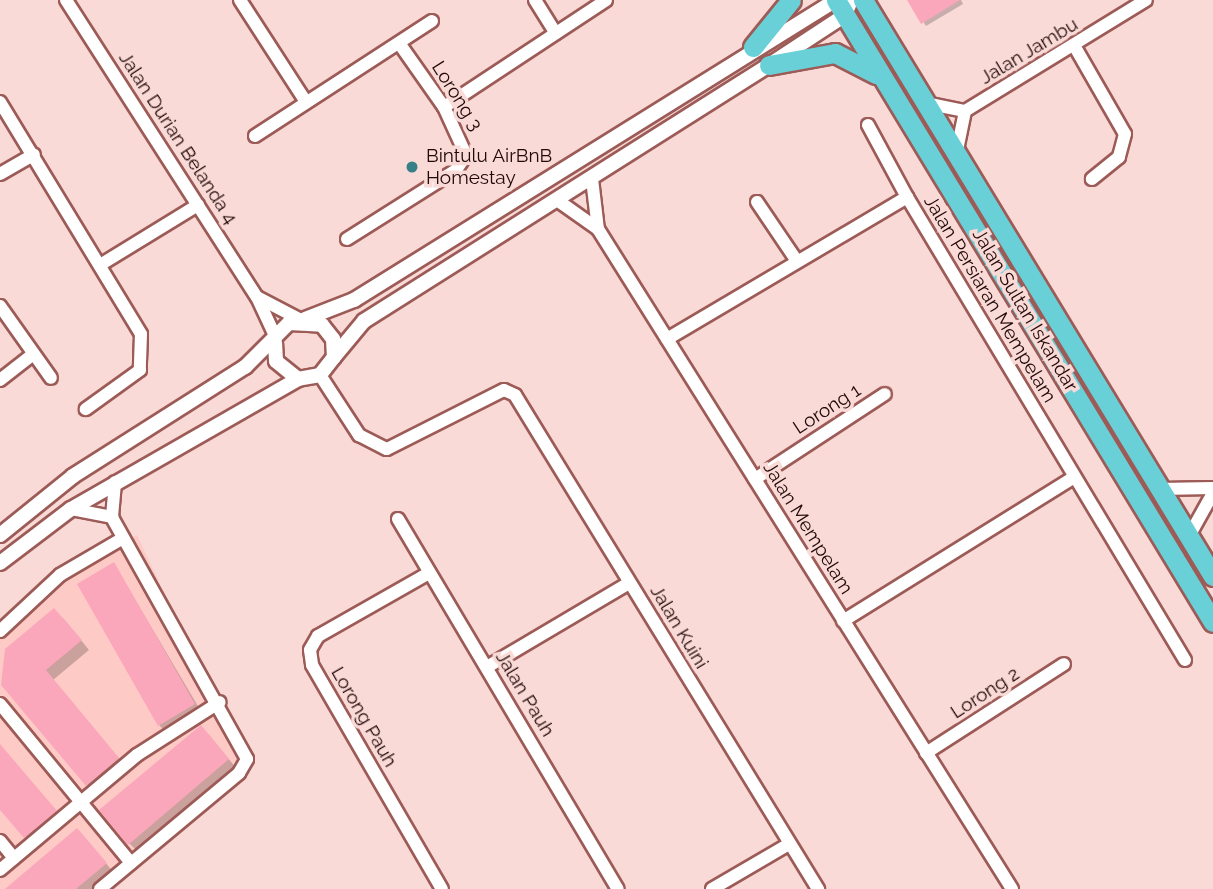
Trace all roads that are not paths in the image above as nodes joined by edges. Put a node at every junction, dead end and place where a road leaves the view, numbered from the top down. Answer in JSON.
{"nodes":[{"id":1,"x":66,"y":0,"type":"edge"},
{"id":2,"x":240,"y":0,"type":"edge"},
{"id":3,"x":536,"y":0,"type":"edge"},
{"id":4,"x":606,"y":0,"type":"edge"},
{"id":5,"x":791,"y":0,"type":"edge"},
{"id":6,"x":863,"y":0,"type":"edge"},
{"id":7,"x":1146,"y":0,"type":"edge"},
{"id":8,"x":847,"y":3,"type":"edge"},
{"id":9,"x":432,"y":21,"type":"dead end"},
{"id":10,"x":875,"y":21,"type":"junction"},
{"id":11,"x":556,"y":33,"type":"junction"},
{"id":12,"x":399,"y":43,"type":"junction"},
{"id":13,"x":753,"y":47,"type":"junction"},
{"id":14,"x":1075,"y":47,"type":"junction"},
{"id":15,"x":769,"y":65,"type":"junction"},
{"id":16,"x":893,"y":93,"type":"junction"},
{"id":17,"x":0,"y":102,"type":"edge"},
{"id":18,"x":306,"y":102,"type":"junction"},
{"id":19,"x":925,"y":103,"type":"junction"},
{"id":20,"x":444,"y":107,"type":"junction"},
{"id":21,"x":965,"y":111,"type":"junction"},
{"id":22,"x":868,"y":125,"type":"dead end"},
{"id":23,"x":255,"y":136,"type":"dead end"},
{"id":24,"x":34,"y":154,"type":"junction"},
{"id":25,"x":956,"y":156,"type":"junction"},
{"id":26,"x":0,"y":174,"type":"edge"},
{"id":27,"x":592,"y":179,"type":"junction"},
{"id":28,"x":1092,"y":179,"type":"dead end"},
{"id":29,"x":907,"y":197,"type":"junction"},
{"id":30,"x":557,"y":200,"type":"junction"},
{"id":31,"x":757,"y":202,"type":"dead end"},
{"id":32,"x":198,"y":205,"type":"junction"},
{"id":33,"x":598,"y":229,"type":"junction"},
{"id":34,"x":347,"y":239,"type":"dead end"},
{"id":35,"x":797,"y":261,"type":"junction"},
{"id":36,"x":100,"y":264,"type":"junction"},
{"id":37,"x":257,"y":297,"type":"junction"},
{"id":38,"x":0,"y":306,"type":"edge"},
{"id":39,"x":302,"y":319,"type":"junction"},
{"id":40,"x":667,"y":339,"type":"junction"},
{"id":41,"x":275,"y":340,"type":"junction"},
{"id":42,"x":31,"y":356,"type":"junction"},
{"id":43,"x":334,"y":357,"type":"junction"},
{"id":44,"x":320,"y":375,"type":"junction"},
{"id":45,"x":51,"y":378,"type":"dead end"},
{"id":46,"x":298,"y":379,"type":"junction"},
{"id":47,"x":0,"y":380,"type":"edge"},
{"id":48,"x":885,"y":394,"type":"dead end"},
{"id":49,"x":86,"y":409,"type":"dead end"},
{"id":50,"x":1074,"y":477,"type":"junction"},
{"id":51,"x":755,"y":480,"type":"junction"},
{"id":52,"x":115,"y":482,"type":"junction"},
{"id":53,"x":1160,"y":489,"type":"junction"},
{"id":54,"x":1213,"y":491,"type":"edge"},
{"id":55,"x":71,"y":509,"type":"junction"},
{"id":56,"x":112,"y":517,"type":"junction"},
{"id":57,"x":398,"y":519,"type":"dead end"},
{"id":58,"x":4,"y":529,"type":"edge"},
{"id":59,"x":1189,"y":536,"type":"junction"},
{"id":60,"x":123,"y":538,"type":"junction"},
{"id":61,"x":0,"y":563,"type":"edge"},
{"id":62,"x":429,"y":573,"type":"junction"},
{"id":63,"x":1213,"y":576,"type":"edge"},
{"id":64,"x":629,"y":583,"type":"junction"},
{"id":65,"x":843,"y":621,"type":"junction"},
{"id":66,"x":1213,"y":622,"type":"edge"},
{"id":67,"x":0,"y":631,"type":"edge"},
{"id":68,"x":1185,"y":660,"type":"dead end"},
{"id":69,"x":1064,"y":664,"type":"dead end"},
{"id":70,"x":487,"y":667,"type":"junction"},
{"id":71,"x":220,"y":702,"type":"junction"},
{"id":72,"x":0,"y":704,"type":"edge"},
{"id":73,"x":926,"y":753,"type":"junction"},
{"id":74,"x":81,"y":803,"type":"junction"},
{"id":75,"x":0,"y":841,"type":"edge"},
{"id":76,"x":789,"y":844,"type":"junction"},
{"id":77,"x":14,"y":858,"type":"junction"},
{"id":78,"x":131,"y":863,"type":"junction"},
{"id":79,"x":0,"y":870,"type":"edge"},
{"id":80,"x":100,"y":889,"type":"edge"},
{"id":81,"x":442,"y":889,"type":"edge"},
{"id":82,"x":618,"y":889,"type":"edge"},
{"id":83,"x":712,"y":889,"type":"edge"},
{"id":84,"x":818,"y":889,"type":"edge"},
{"id":85,"x":1012,"y":889,"type":"edge"}],
"edges":[{"from":1,"to":32,"type":"street","name":"Jalan Durian Belanda 4"},
{"from":2,"to":18,"type":"street"},
{"from":3,"to":11,"type":"street"},
{"from":4,"to":11,"type":"street"},
{"from":5,"to":13,"type":"main road"},
{"from":6,"to":10,"type":"main road"},
{"from":7,"to":14,"type":"street","name":"Jalan Jambu"},
{"from":8,"to":10,"type":"street"},
{"from":8,"to":13,"type":"street"},
{"from":8,"to":15,"type":"street"},
{"from":8,"to":16,"type":"main road","name":"Jalan Sultan Iskandar"},
{"from":9,"to":12,"type":"street"},
{"from":10,"to":19,"type":"main road"},
{"from":11,"to":20,"type":"street"},
{"from":12,"to":18,"type":"street"},
{"from":12,"to":20,"type":"street","name":"Lorong 3"},
{"from":13,"to":39,"type":"street"},
{"from":14,"to":21,"type":"street","name":"Jalan Jambu"},
{"from":14,"to":28,"type":"street"},
{"from":15,"to":16,"type":"main road"},
{"from":15,"to":27,"type":"street"},
{"from":16,"to":66,"type":"main road","name":"Jalan Sultan Iskandar"},
{"from":17,"to":24,"type":"street"},
{"from":18,"to":23,"type":"street"},
{"from":19,"to":21,"type":"street"},
{"from":19,"to":25,"type":"main road"},
{"from":20,"to":34,"type":"street","name":"Lorong 3"},
{"from":21,"to":25,"type":"street"},
{"from":22,"to":29,"type":"street"},
{"from":24,"to":26,"type":"street"},
{"from":24,"to":36,"type":"street"},
{"from":25,"to":53,"type":"main road"},
{"from":27,"to":30,"type":"street"},
{"from":27,"to":33,"type":"street","name":"Jalan Mempelam"},
{"from":29,"to":35,"type":"street","name":"Jalan Persiaran Mempelam"},
{"from":29,"to":50,"type":"street","name":"Jalan Persiaran Mempelam"},
{"from":30,"to":33,"type":"street"},
{"from":30,"to":43,"type":"street"},
{"from":31,"to":35,"type":"street"},
{"from":32,"to":36,"type":"street"},
{"from":32,"to":37,"type":"street","name":"Jalan Durian Belanda 4"},
{"from":33,"to":40,"type":"street","name":"Jalan Mempelam"},
{"from":35,"to":40,"type":"street","name":"Jalan Persiaran Mempelam"},
{"from":36,"to":49,"type":"street"},
{"from":37,"to":39,"type":"street"},
{"from":37,"to":41,"type":"street","name":"Jalan Durian Belanda 4"},
{"from":38,"to":42,"type":"street"},
{"from":39,"to":41,"type":"street"},
{"from":39,"to":43,"type":"street"},
{"from":40,"to":51,"type":"street","name":"Jalan Mempelam"},
{"from":41,"to":46,"type":"street"},
{"from":41,"to":58,"type":"street"},
{"from":42,"to":45,"type":"street"},
{"from":42,"to":47,"type":"street"},
{"from":43,"to":44,"type":"street"},
{"from":44,"to":46,"type":"street"},
{"from":44,"to":64,"type":"street","name":"Jalan Kuini"},
{"from":46,"to":52,"type":"street"},
{"from":48,"to":51,"type":"street","name":"Lorong 1"},
{"from":50,"to":65,"type":"street"},
{"from":50,"to":68,"type":"street","name":"Jalan Persiaran Mempelam"},
{"from":51,"to":65,"type":"street","name":"Jalan Mempelam"},
{"from":52,"to":55,"type":"street"},
{"from":52,"to":56,"type":"street"},
{"from":53,"to":54,"type":"street"},
{"from":53,"to":59,"type":"main road"},
{"from":54,"to":59,"type":"street"},
{"from":55,"to":56,"type":"street"},
{"from":55,"to":61,"type":"street"},
{"from":56,"to":60,"type":"street"},
{"from":57,"to":62,"type":"street","name":"Jalan Pauh"},
{"from":59,"to":63,"type":"main road"},
{"from":60,"to":67,"type":"street"},
{"from":60,"to":71,"type":"street"},
{"from":62,"to":70,"type":"street","name":"Jalan Pauh"},
{"from":62,"to":81,"type":"street","name":"Lorong Pauh"},
{"from":64,"to":70,"type":"street"},
{"from":64,"to":76,"type":"street","name":"Jalan Kuini"},
{"from":65,"to":73,"type":"street","name":"Jalan Mempelam"},
{"from":69,"to":73,"type":"street","name":"Lorong 2"},
{"from":70,"to":82,"type":"street","name":"Jalan Pauh"},
{"from":71,"to":74,"type":"street"},
{"from":71,"to":78,"type":"street"},
{"from":72,"to":74,"type":"street"},
{"from":73,"to":85,"type":"street","name":"Jalan Mempelam"},
{"from":74,"to":77,"type":"street"},
{"from":74,"to":78,"type":"street"},
{"from":75,"to":77,"type":"street"},
{"from":76,"to":83,"type":"street"},
{"from":76,"to":84,"type":"street","name":"Jalan Kuini"},
{"from":77,"to":79,"type":"street"},
{"from":78,"to":80,"type":"street"}]}
